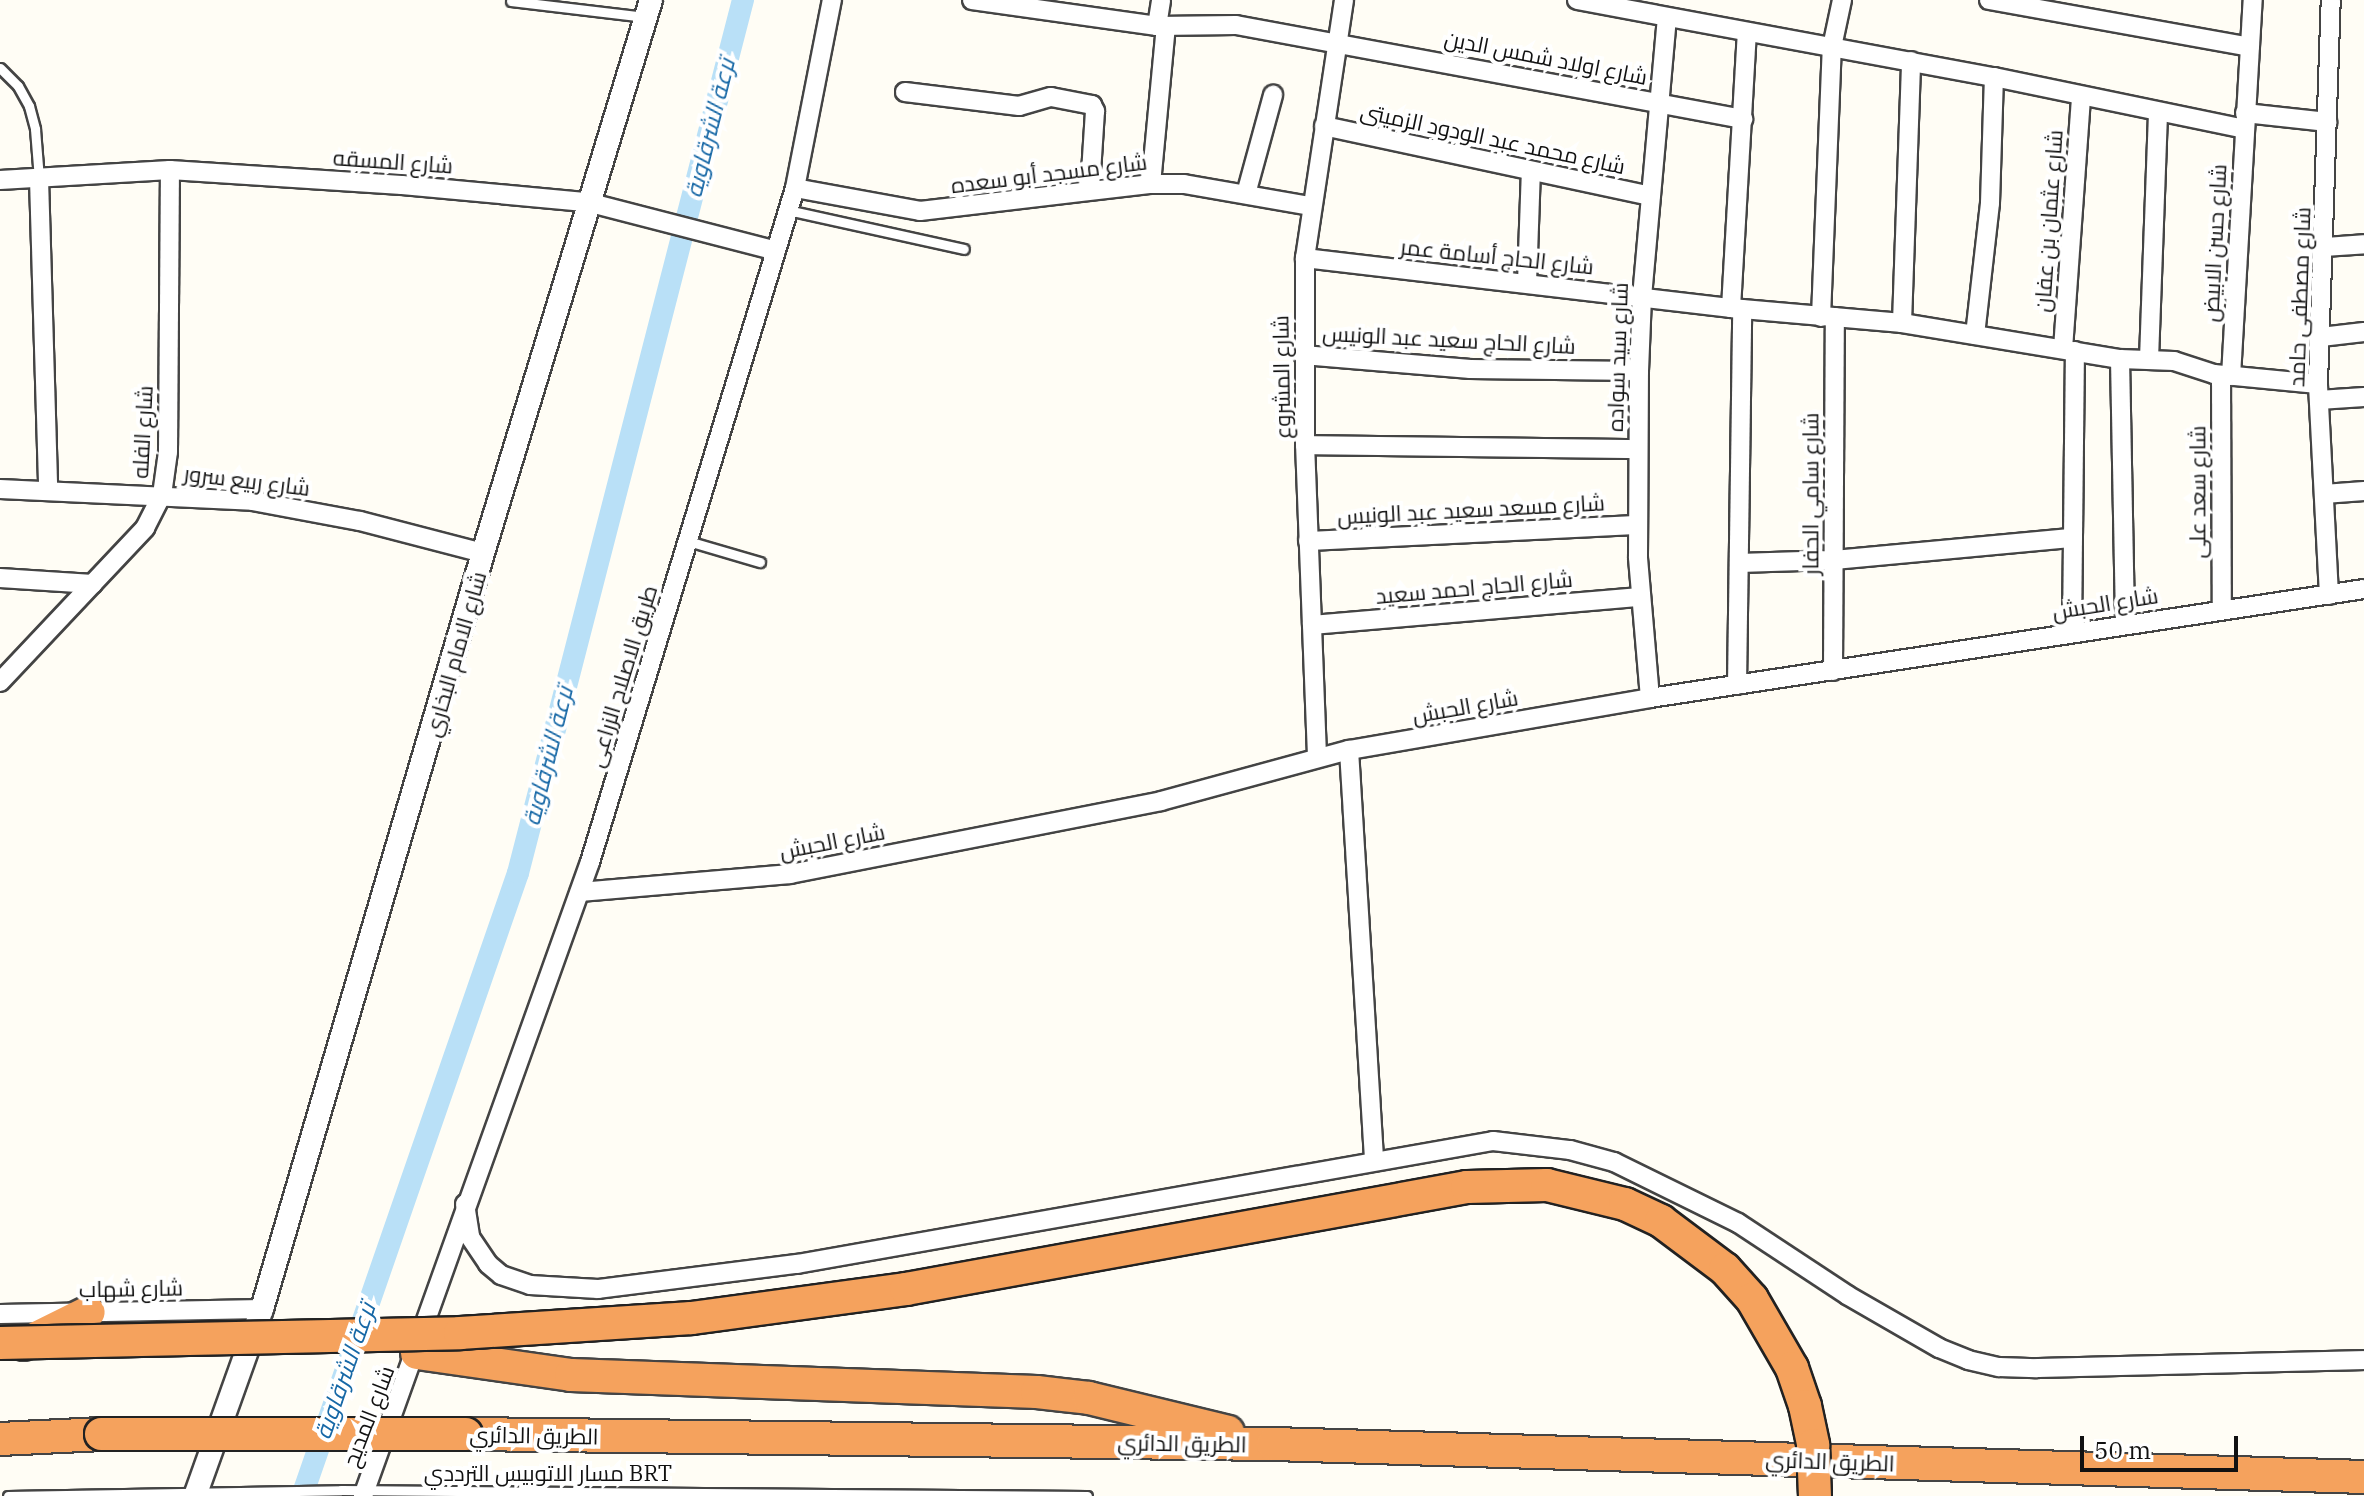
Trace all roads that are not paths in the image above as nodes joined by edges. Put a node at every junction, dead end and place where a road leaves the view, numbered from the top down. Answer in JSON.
{"nodes":[{"id":1,"x":832,"y":0,"type":"edge"},
{"id":2,"x":972,"y":0,"type":"edge"},
{"id":3,"x":1161,"y":0,"type":"edge"},
{"id":4,"x":1344,"y":0,"type":"edge"},
{"id":5,"x":1577,"y":0,"type":"edge"},
{"id":6,"x":1842,"y":0,"type":"edge"},
{"id":7,"x":1989,"y":0,"type":"edge"},
{"id":8,"x":2253,"y":0,"type":"edge"},
{"id":9,"x":2331,"y":0,"type":"edge"},
{"id":10,"x":511,"y":1,"type":"edge"},
{"id":11,"x":648,"y":8,"type":"edge"},
{"id":12,"x":1667,"y":18,"type":"junction"},
{"id":13,"x":1162,"y":26,"type":"junction"},
{"id":14,"x":1747,"y":33,"type":"junction"},
{"id":15,"x":1340,"y":43,"type":"junction"},
{"id":16,"x":1832,"y":47,"type":"junction"},
{"id":17,"x":2250,"y":47,"type":"junction"},
{"id":18,"x":1911,"y":61,"type":"junction"},
{"id":19,"x":0,"y":68,"type":"edge"},
{"id":20,"x":1994,"y":77,"type":"junction"},
{"id":21,"x":905,"y":92,"type":"dead end"},
{"id":22,"x":1273,"y":95,"type":"dead end"},
{"id":23,"x":2081,"y":97,"type":"junction"},
{"id":24,"x":1659,"y":103,"type":"junction"},
{"id":25,"x":2158,"y":113,"type":"junction"},
{"id":26,"x":1743,"y":119,"type":"junction"},
{"id":27,"x":2245,"y":121,"type":"junction"},
{"id":28,"x":2328,"y":122,"type":"junction"},
{"id":29,"x":1324,"y":126,"type":"junction"},
{"id":30,"x":170,"y":170,"type":"junction"},
{"id":31,"x":1531,"y":171,"type":"junction"},
{"id":32,"x":39,"y":179,"type":"junction"},
{"id":33,"x":0,"y":180,"type":"edge"},
{"id":34,"x":1151,"y":184,"type":"junction"},
{"id":35,"x":795,"y":188,"type":"junction"},
{"id":36,"x":1090,"y":189,"type":"junction"},
{"id":37,"x":1246,"y":194,"type":"junction"},
{"id":38,"x":1651,"y":196,"type":"junction"},
{"id":39,"x":587,"y":202,"type":"junction"},
{"id":40,"x":1310,"y":206,"type":"junction"},
{"id":41,"x":788,"y":210,"type":"junction"},
{"id":42,"x":2364,"y":244,"type":"edge"},
{"id":43,"x":2325,"y":247,"type":"junction"},
{"id":44,"x":964,"y":249,"type":"dead end"},
{"id":45,"x":776,"y":251,"type":"junction"},
{"id":46,"x":1305,"y":258,"type":"junction"},
{"id":47,"x":1527,"y":283,"type":"junction"},
{"id":48,"x":1642,"y":297,"type":"junction"},
{"id":49,"x":1736,"y":308,"type":"junction"},
{"id":50,"x":1828,"y":317,"type":"junction"},
{"id":51,"x":1902,"y":323,"type":"junction"},
{"id":52,"x":2364,"y":332,"type":"edge"},
{"id":53,"x":1975,"y":335,"type":"junction"},
{"id":54,"x":2321,"y":337,"type":"junction"},
{"id":55,"x":2069,"y":350,"type":"junction"},
{"id":56,"x":1303,"y":355,"type":"junction"},
{"id":57,"x":2120,"y":359,"type":"junction"},
{"id":58,"x":2149,"y":359,"type":"junction"},
{"id":59,"x":1639,"y":371,"type":"junction"},
{"id":60,"x":2226,"y":375,"type":"junction"},
{"id":61,"x":2319,"y":392,"type":"junction"},
{"id":62,"x":2364,"y":397,"type":"edge"},
{"id":63,"x":1305,"y":445,"type":"junction"},
{"id":64,"x":1638,"y":449,"type":"junction"},
{"id":65,"x":0,"y":489,"type":"edge"},
{"id":66,"x":48,"y":491,"type":"junction"},
{"id":67,"x":2364,"y":491,"type":"edge"},
{"id":68,"x":2324,"y":494,"type":"junction"},
{"id":69,"x":162,"y":495,"type":"junction"},
{"id":70,"x":1637,"y":525,"type":"junction"},
{"id":71,"x":2073,"y":538,"type":"junction"},
{"id":72,"x":688,"y":541,"type":"junction"},
{"id":73,"x":1308,"y":541,"type":"junction"},
{"id":74,"x":483,"y":553,"type":"junction"},
{"id":75,"x":1834,"y":560,"type":"junction"},
{"id":76,"x":760,"y":562,"type":"dead end"},
{"id":77,"x":1739,"y":563,"type":"junction"},
{"id":78,"x":0,"y":578,"type":"edge"},
{"id":79,"x":93,"y":584,"type":"junction"},
{"id":80,"x":2364,"y":589,"type":"edge"},
{"id":81,"x":2329,"y":595,"type":"junction"},
{"id":82,"x":1640,"y":597,"type":"junction"},
{"id":83,"x":2222,"y":610,"type":"junction"},
{"id":84,"x":2125,"y":624,"type":"junction"},
{"id":85,"x":1312,"y":625,"type":"junction"},
{"id":86,"x":2072,"y":633,"type":"junction"},
{"id":87,"x":8,"y":665,"type":"edge"},
{"id":88,"x":1833,"y":671,"type":"junction"},
{"id":89,"x":0,"y":682,"type":"edge"},
{"id":90,"x":1737,"y":685,"type":"junction"},
{"id":91,"x":1650,"y":698,"type":"junction"},
{"id":92,"x":1349,"y":750,"type":"junction"},
{"id":93,"x":1317,"y":756,"type":"junction"},
{"id":94,"x":580,"y":892,"type":"junction"},
{"id":95,"x":1374,"y":1160,"type":"junction"},
{"id":96,"x":465,"y":1204,"type":"junction"},
{"id":97,"x":262,"y":1309,"type":"junction"},
{"id":98,"x":89,"y":1312,"type":"junction"},
{"id":99,"x":0,"y":1314,"type":"edge"},
{"id":100,"x":0,"y":1343,"type":"edge"},
{"id":101,"x":417,"y":1353,"type":"junction"},
{"id":102,"x":0,"y":1354,"type":"edge"},
{"id":103,"x":2364,"y":1360,"type":"edge"},
{"id":104,"x":0,"y":1439,"type":"edge"},
{"id":105,"x":1273,"y":1444,"type":"junction"},
{"id":106,"x":2364,"y":1477,"type":"edge"},
{"id":107,"x":8,"y":1496,"type":"edge"},
{"id":108,"x":195,"y":1496,"type":"edge"},
{"id":109,"x":363,"y":1496,"type":"edge"},
{"id":110,"x":1087,"y":1496,"type":"edge"},
{"id":111,"x":1815,"y":1496,"type":"edge"}],
"edges":[{"from":1,"to":35,"type":"street","name":"طريق الاصلاح الزراعى"},
{"from":2,"to":13,"type":"street","name":"شارع اولاد شمس الدين"},
{"from":3,"to":13,"type":"street"},
{"from":4,"to":15,"type":"street","name":"شارع المشروع"},
{"from":5,"to":12,"type":"street"},
{"from":6,"to":16,"type":"street","name":"شارع سامي الحفار"},
{"from":7,"to":17,"type":"street"},
{"from":8,"to":17,"type":"street","name":"شارع حسن الابيض"},
{"from":9,"to":28,"type":"street","name":"شارع مصطفى حامد"},
{"from":10,"to":11,"type":"lane"},
{"from":11,"to":39,"type":"street","name":"شارع الامام البخاري"},
{"from":12,"to":14,"type":"street"},
{"from":12,"to":24,"type":"street","name":"شارع سيد سواده"},
{"from":13,"to":15,"type":"street","name":"شارع اولاد شمس الدين"},
{"from":13,"to":34,"type":"street"},
{"from":14,"to":16,"type":"street"},
{"from":14,"to":26,"type":"street"},
{"from":15,"to":24,"type":"street","name":"شارع اولاد شمس الدين"},
{"from":15,"to":29,"type":"street","name":"شارع المشروع"},
{"from":16,"to":18,"type":"street"},
{"from":16,"to":50,"type":"street","name":"شارع سامي الحفار"},
{"from":17,"to":27,"type":"street","name":"شارع حسن الابيض"},
{"from":18,"to":20,"type":"street"},
{"from":18,"to":51,"type":"street"},
{"from":19,"to":32,"type":"lane"},
{"from":20,"to":23,"type":"street"},
{"from":20,"to":53,"type":"street"},
{"from":21,"to":36,"type":"street"},
{"from":22,"to":37,"type":"street"},
{"from":23,"to":25,"type":"street"},
{"from":23,"to":55,"type":"street","name":"شارع عثمان بن عفان"},
{"from":24,"to":26,"type":"street","name":"شارع اولاد شمس الدين"},
{"from":24,"to":38,"type":"street","name":"شارع سيد سواده"},
{"from":25,"to":27,"type":"street"},
{"from":25,"to":58,"type":"street"},
{"from":26,"to":49,"type":"street"},
{"from":27,"to":28,"type":"street"},
{"from":27,"to":60,"type":"street","name":"شارع حسن الابيض"},
{"from":28,"to":43,"type":"street","name":"شارع مصطفى حامد"},
{"from":29,"to":31,"type":"street","name":"شارع محمد عبد الودود الزميتى"},
{"from":29,"to":40,"type":"street","name":"شارع المشروع"},
{"from":30,"to":32,"type":"street","name":"شارع المسقه"},
{"from":30,"to":39,"type":"street","name":"شارع المسقه"},
{"from":30,"to":69,"type":"street","name":"شارع الفله"},
{"from":31,"to":38,"type":"street","name":"شارع محمد عبد الودود الزميتى"},
{"from":31,"to":47,"type":"street"},
{"from":32,"to":33,"type":"street","name":"شارع المسقه"},
{"from":32,"to":66,"type":"street"},
{"from":34,"to":36,"type":"street","name":"شارع مسجد أبو سعده"},
{"from":34,"to":37,"type":"street","name":"شارع مسجد أبو سعده"},
{"from":35,"to":36,"type":"street","name":"شارع مسجد أبو سعده"},
{"from":35,"to":41,"type":"street","name":"طريق الاصلاح الزراعى"},
{"from":37,"to":40,"type":"street","name":"شارع مسجد أبو سعده"},
{"from":38,"to":48,"type":"street","name":"شارع سيد سواده"},
{"from":39,"to":45,"type":"street","name":"شارع المسقه"},
{"from":39,"to":74,"type":"street","name":"شارع الامام البخاري"},
{"from":40,"to":46,"type":"street","name":"شارع المشروع"},
{"from":41,"to":44,"type":"lane"},
{"from":41,"to":45,"type":"street","name":"طريق الاصلاح الزراعى"},
{"from":42,"to":43,"type":"street"},
{"from":43,"to":54,"type":"street","name":"شارع مصطفى حامد"},
{"from":45,"to":72,"type":"street","name":"طريق الاصلاح الزراعى"},
{"from":46,"to":47,"type":"street","name":"شارع الحاج أسامة عمر"},
{"from":46,"to":56,"type":"street","name":"شارع المشروع"},
{"from":47,"to":48,"type":"street","name":"شارع الحاج أسامة عمر"},
{"from":48,"to":49,"type":"street","name":"شارع الحاج أسامة عمر"},
{"from":48,"to":59,"type":"street","name":"شارع سيد سواده"},
{"from":49,"to":50,"type":"street","name":"شارع الحاج أسامة عمر"},
{"from":49,"to":77,"type":"street"},
{"from":50,"to":51,"type":"street","name":"شارع الحاج أسامة عمر"},
{"from":50,"to":75,"type":"street","name":"شارع سامي الحفار"},
{"from":51,"to":53,"type":"street","name":"شارع الحاج أسامة عمر"},
{"from":52,"to":54,"type":"street"},
{"from":53,"to":55,"type":"street","name":"شارع الحاج أسامة عمر"},
{"from":54,"to":61,"type":"street","name":"شارع مصطفى حامد"},
{"from":55,"to":57,"type":"street","name":"شارع الحاج أسامة عمر"},
{"from":55,"to":71,"type":"street","name":"شارع عثمان بن عفان"},
{"from":56,"to":59,"type":"street","name":"شارع الحاج سعيد عبد الونيس"},
{"from":56,"to":63,"type":"street","name":"شارع المشروع"},
{"from":57,"to":58,"type":"street","name":"شارع الحاج أسامة عمر"},
{"from":57,"to":84,"type":"street"},
{"from":58,"to":60,"type":"street","name":"شارع الحاج أسامة عمر"},
{"from":59,"to":64,"type":"street","name":"شارع سيد سواده"},
{"from":60,"to":61,"type":"street","name":"شارع الحاج أسامة عمر"},
{"from":60,"to":83,"type":"street","name":"شارع سعد على"},
{"from":61,"to":62,"type":"street","name":"شارع الحاج أسامة عمر"},
{"from":61,"to":68,"type":"street","name":"شارع مصطفى حامد"},
{"from":63,"to":64,"type":"street"},
{"from":63,"to":73,"type":"street","name":"شارع المشروع"},
{"from":64,"to":70,"type":"street","name":"شارع سيد سواده"},
{"from":65,"to":66,"type":"street","name":"شارع ربيع سرور"},
{"from":66,"to":69,"type":"street","name":"شارع ربيع سرور"},
{"from":67,"to":68,"type":"street"},
{"from":68,"to":81,"type":"street","name":"شارع مصطفى حامد"},
{"from":69,"to":74,"type":"street","name":"شارع ربيع سرور"},
{"from":69,"to":79,"type":"street","name":"شارع الفله"},
{"from":70,"to":73,"type":"street","name":"شارع مسعد سعيد عبد الونيس"},
{"from":70,"to":82,"type":"street","name":"شارع سيد سواده"},
{"from":71,"to":75,"type":"street"},
{"from":71,"to":86,"type":"street","name":"شارع عثمان بن عفان"},
{"from":72,"to":76,"type":"lane"},
{"from":72,"to":94,"type":"street","name":"طريق الاصلاح الزراعى"},
{"from":73,"to":85,"type":"street","name":"شارع المشروع"},
{"from":74,"to":97,"type":"street","name":"شارع الامام البخاري"},
{"from":75,"to":77,"type":"street"},
{"from":75,"to":88,"type":"street","name":"شارع سامي الحفار"},
{"from":77,"to":90,"type":"street"},
{"from":78,"to":79,"type":"street"},
{"from":79,"to":87,"type":"street","name":"شارع الفله"},
{"from":80,"to":81,"type":"street","name":"شارع الحبش"},
{"from":81,"to":83,"type":"street","name":"شارع الحبش"},
{"from":82,"to":85,"type":"street","name":"شارع الحاج احمد سعيد"},
{"from":82,"to":91,"type":"street","name":"شارع سيد سواده"},
{"from":83,"to":84,"type":"street","name":"شارع الحبش"},
{"from":84,"to":86,"type":"street","name":"شارع الحبش"},
{"from":85,"to":93,"type":"street","name":"شارع المشروع"},
{"from":86,"to":88,"type":"street","name":"شارع الحبش"},
{"from":87,"to":89,"type":"street","name":"شارع الفله"},
{"from":88,"to":90,"type":"street","name":"شارع الحبش"},
{"from":90,"to":91,"type":"street","name":"شارع الحبش"},
{"from":91,"to":92,"type":"street","name":"شارع الحبش"},
{"from":92,"to":93,"type":"street","name":"شارع الحبش"},
{"from":92,"to":95,"type":"street"},
{"from":93,"to":94,"type":"street","name":"شارع الحبش"},
{"from":94,"to":96,"type":"street","name":"طريق الاصلاح الزراعى"},
{"from":95,"to":96,"type":"street"},
{"from":95,"to":103,"type":"street"},
{"from":96,"to":101,"type":"street","name":"طريق الاصلاح الزراعى"},
{"from":97,"to":98,"type":"street","name":"شارع شهاب"},
{"from":97,"to":108,"type":"street","name":"شارع الامام البخاري"},
{"from":98,"to":99,"type":"street","name":"شارع شهاب"},
{"from":98,"to":102,"type":"highway"},
{"from":100,"to":111,"type":"highway","bridge":true},
{"from":101,"to":105,"type":"highway"},
{"from":101,"to":109,"type":"street","name":"شارع المديح"},
{"from":104,"to":105,"type":"highway","name":"الطريق الدائري","bridge":true},
{"from":105,"to":106,"type":"highway","name":"الطريق الدائري"},
{"from":107,"to":110,"type":"lane","name":"مسار الاتوبيس الترددي BRT"}]}
